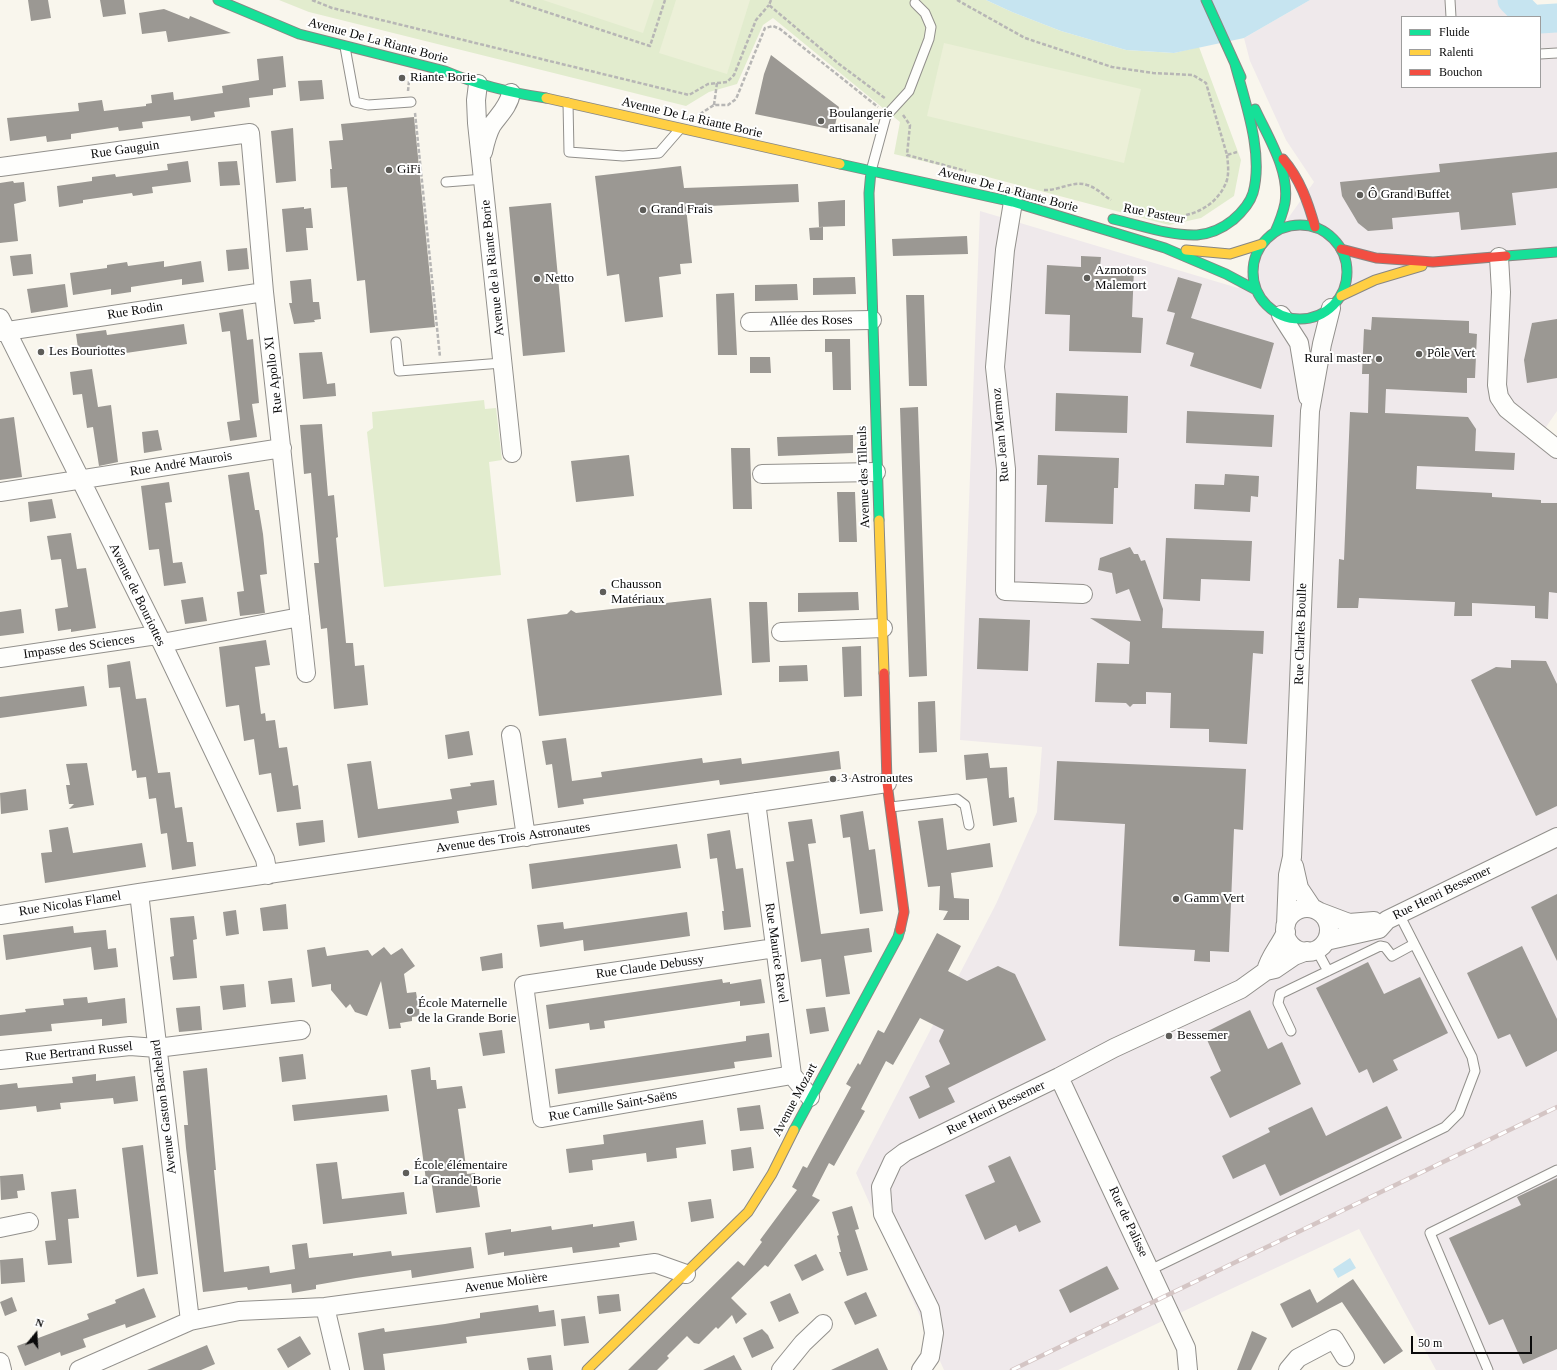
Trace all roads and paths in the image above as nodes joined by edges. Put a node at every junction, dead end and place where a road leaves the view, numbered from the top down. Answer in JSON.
{"nodes":[{"id":1,"x":312,"y":0,"type":"edge"},
{"id":2,"x":510,"y":0,"type":"edge"},
{"id":3,"x":665,"y":0,"type":"edge"},
{"id":4,"x":771,"y":0,"type":"edge"},
{"id":5,"x":957,"y":0,"type":"edge"},
{"id":6,"x":1206,"y":0,"type":"edge"},
{"id":7,"x":1450,"y":0,"type":"edge"},
{"id":8,"x":220,"y":1,"type":"edge"},
{"id":9,"x":915,"y":3,"type":"dead end"},
{"id":10,"x":770,"y":5,"type":"junction"},
{"id":11,"x":1451,"y":16,"type":"edge"},
{"id":12,"x":345,"y":46,"type":"junction"},
{"id":13,"x":1557,"y":53,"type":"edge"},
{"id":14,"x":1541,"y":54,"type":"edge"},
{"id":15,"x":1235,"y":64,"type":"junction"},
{"id":16,"x":717,"y":83,"type":"junction"},
{"id":17,"x":478,"y":84,"type":"junction"},
{"id":18,"x":511,"y":93,"type":"junction"},
{"id":19,"x":412,"y":102,"type":"joint"},
{"id":20,"x":568,"y":103,"type":"junction"},
{"id":21,"x":714,"y":105,"type":"junction"},
{"id":22,"x":895,"y":105,"type":"junction"},
{"id":23,"x":886,"y":116,"type":"junction"},
{"id":24,"x":694,"y":118,"type":"dead end"},
{"id":25,"x":680,"y":129,"type":"junction"},
{"id":26,"x":250,"y":133,"type":"joint"},
{"id":27,"x":1273,"y":147,"type":"junction"},
{"id":28,"x":1255,"y":148,"type":"junction"},
{"id":29,"x":1227,"y":155,"type":"junction"},
{"id":30,"x":482,"y":159,"type":"junction"},
{"id":31,"x":0,"y":168,"type":"edge"},
{"id":32,"x":871,"y":170,"type":"junction"},
{"id":33,"x":972,"y":172,"type":"dead end"},
{"id":34,"x":484,"y":178,"type":"junction"},
{"id":35,"x":446,"y":182,"type":"dead end"},
{"id":36,"x":1038,"y":189,"type":"dead end"},
{"id":37,"x":1116,"y":201,"type":"dead end"},
{"id":38,"x":1013,"y":202,"type":"junction"},
{"id":39,"x":1046,"y":212,"type":"junction"},
{"id":40,"x":1090,"y":215,"type":"dead end"},
{"id":41,"x":1182,"y":215,"type":"dead end"},
{"id":42,"x":1102,"y":217,"type":"dead end"},
{"id":43,"x":1315,"y":227,"type":"junction"},
{"id":44,"x":1275,"y":232,"type":"junction"},
{"id":45,"x":1262,"y":244,"type":"junction"},
{"id":46,"x":1165,"y":248,"type":"junction"},
{"id":47,"x":1342,"y":249,"type":"junction"},
{"id":48,"x":1557,"y":252,"type":"edge"},
{"id":49,"x":1499,"y":257,"type":"junction"},
{"id":50,"x":1433,"y":262,"type":"junction"},
{"id":51,"x":1256,"y":290,"type":"junction"},
{"id":52,"x":264,"y":292,"type":"junction"},
{"id":53,"x":1336,"y":302,"type":"junction"},
{"id":54,"x":1281,"y":315,"type":"junction"},
{"id":55,"x":872,"y":320,"type":"junction"},
{"id":56,"x":750,"y":322,"type":"dead end"},
{"id":57,"x":2,"y":327,"type":"edge"},
{"id":58,"x":396,"y":342,"type":"dead end"},
{"id":59,"x":502,"y":363,"type":"junction"},
{"id":60,"x":442,"y":367,"type":"junction"},
{"id":61,"x":1310,"y":411,"type":"junction"},
{"id":62,"x":282,"y":448,"type":"junction"},
{"id":63,"x":1557,"y":449,"type":"edge"},
{"id":64,"x":512,"y":453,"type":"dead end"},
{"id":65,"x":876,"y":472,"type":"junction"},
{"id":66,"x":762,"y":474,"type":"dead end"},
{"id":67,"x":80,"y":480,"type":"junction"},
{"id":68,"x":0,"y":492,"type":"edge"},
{"id":69,"x":1082,"y":594,"type":"dead end"},
{"id":70,"x":300,"y":617,"type":"junction"},
{"id":71,"x":883,"y":628,"type":"junction"},
{"id":72,"x":781,"y":632,"type":"dead end"},
{"id":73,"x":159,"y":639,"type":"junction"},
{"id":74,"x":0,"y":658,"type":"edge"},
{"id":75,"x":306,"y":673,"type":"dead end"},
{"id":76,"x":511,"y":735,"type":"dead end"},
{"id":77,"x":887,"y":783,"type":"junction"},
{"id":78,"x":756,"y":802,"type":"junction"},
{"id":79,"x":891,"y":807,"type":"junction"},
{"id":80,"x":969,"y":825,"type":"dead end"},
{"id":81,"x":526,"y":836,"type":"junction"},
{"id":82,"x":1557,"y":837,"type":"edge"},
{"id":83,"x":1292,"y":858,"type":"junction"},
{"id":84,"x":268,"y":875,"type":"junction"},
{"id":85,"x":139,"y":893,"type":"junction"},
{"id":86,"x":1316,"y":910,"type":"junction"},
{"id":87,"x":0,"y":915,"type":"edge"},
{"id":88,"x":1393,"y":917,"type":"junction"},
{"id":89,"x":1286,"y":929,"type":"junction"},
{"id":90,"x":1414,"y":944,"type":"junction"},
{"id":91,"x":1316,"y":947,"type":"junction"},
{"id":92,"x":775,"y":948,"type":"junction"},
{"id":93,"x":1266,"y":971,"type":"junction"},
{"id":94,"x":1328,"y":971,"type":"junction"},
{"id":95,"x":524,"y":985,"type":"joint"},
{"id":96,"x":301,"y":1030,"type":"dead end"},
{"id":97,"x":1291,"y":1031,"type":"dead end"},
{"id":98,"x":157,"y":1048,"type":"junction"},
{"id":99,"x":0,"y":1060,"type":"edge"},
{"id":100,"x":792,"y":1075,"type":"junction"},
{"id":101,"x":1059,"y":1077,"type":"junction"},
{"id":102,"x":810,"y":1097,"type":"junction"},
{"id":103,"x":1557,"y":1170,"type":"edge"},
{"id":104,"x":29,"y":1222,"type":"dead end"},
{"id":105,"x":0,"y":1228,"type":"edge"},
{"id":106,"x":1150,"y":1270,"type":"junction"},
{"id":107,"x":686,"y":1274,"type":"junction"},
{"id":108,"x":325,"y":1308,"type":"junction"},
{"id":109,"x":190,"y":1321,"type":"junction"},
{"id":110,"x":823,"y":1324,"type":"dead end"},
{"id":111,"x":1345,"y":1357,"type":"dead end"},
{"id":112,"x":0,"y":1362,"type":"edge"},
{"id":113,"x":2,"y":1370,"type":"edge"},
{"id":114,"x":79,"y":1370,"type":"edge"},
{"id":115,"x":340,"y":1370,"type":"edge"},
{"id":116,"x":587,"y":1370,"type":"edge"},
{"id":117,"x":781,"y":1370,"type":"edge"},
{"id":118,"x":921,"y":1370,"type":"edge"},
{"id":119,"x":1188,"y":1370,"type":"edge"},
{"id":120,"x":1288,"y":1370,"type":"edge"},
{"id":121,"x":1488,"y":1370,"type":"edge"}],
"edges":[{"from":1,"to":16,"type":"path"},
{"from":2,"to":3,"type":"path"},
{"from":4,"to":10,"type":"path"},
{"from":5,"to":29,"type":"path"},
{"from":6,"to":15,"type":"street","name":"Rue Pasteur"},
{"from":7,"to":11,"type":"lane"},
{"from":8,"to":12,"type":"street","name":"Avenue De La Riante Borie"},
{"from":9,"to":22,"type":"lane"},
{"from":10,"to":16,"type":"path"},
{"from":10,"to":22,"type":"path"},
{"from":12,"to":17,"type":"street","name":"Avenue De La Riante Borie"},
{"from":12,"to":19,"type":"lane"},
{"from":13,"to":14,"type":"lane"},
{"from":15,"to":27,"type":"street","name":"Rue Pasteur"},
{"from":15,"to":28,"type":"street","name":"Rue Pasteur"},
{"from":16,"to":21,"type":"path"},
{"from":17,"to":18,"type":"street","name":"Avenue De La Riante Borie"},
{"from":17,"to":30,"type":"street","name":"Avenue de la Riante Borie"},
{"from":18,"to":20,"type":"street","name":"Avenue De La Riante Borie"},
{"from":18,"to":30,"type":"street"},
{"from":19,"to":60,"type":"path"},
{"from":20,"to":25,"type":"street","name":"Avenue De La Riante Borie"},
{"from":20,"to":25,"type":"lane"},
{"from":21,"to":23,"type":"path"},
{"from":21,"to":24,"type":"path"},
{"from":22,"to":23,"type":"lane"},
{"from":22,"to":33,"type":"path"},
{"from":23,"to":32,"type":"lane"},
{"from":25,"to":32,"type":"street","name":"Avenue De La Riante Borie"},
{"from":26,"to":31,"type":"street","name":"Rue Gauguin"},
{"from":26,"to":52,"type":"street","name":"Rue Apollo XI"},
{"from":27,"to":43,"type":"street","name":"Rue Pasteur"},
{"from":27,"to":44,"type":"street","name":"Rue Pasteur"},
{"from":28,"to":29,"type":"path"},
{"from":28,"to":42,"type":"street","name":"Rue Pasteur"},
{"from":29,"to":41,"type":"path"},
{"from":30,"to":34,"type":"street","name":"Avenue de la Riante Borie"},
{"from":32,"to":38,"type":"street","name":"Avenue De La Riante Borie"},
{"from":32,"to":55,"type":"street","name":"Avenue des Tilleuls"},
{"from":34,"to":35,"type":"lane"},
{"from":34,"to":59,"type":"street","name":"Avenue de la Riante Borie"},
{"from":36,"to":37,"type":"path"},
{"from":38,"to":39,"type":"street","name":"Avenue De La Riante Borie"},
{"from":38,"to":69,"type":"street","name":"Rue Jean Mermoz"},
{"from":39,"to":40,"type":"street"},
{"from":39,"to":46,"type":"street","name":"Avenue De La Riante Borie"},
{"from":43,"to":44,"type":"street"},
{"from":43,"to":47,"type":"street"},
{"from":44,"to":45,"type":"street"},
{"from":45,"to":46,"type":"street","name":"Avenue De La Riante Borie"},
{"from":45,"to":51,"type":"street"},
{"from":46,"to":51,"type":"street","name":"Avenue De La Riante Borie"},
{"from":47,"to":50,"type":"street"},
{"from":47,"to":53,"type":"street"},
{"from":48,"to":49,"type":"street"},
{"from":49,"to":50,"type":"street"},
{"from":49,"to":63,"type":"street"},
{"from":50,"to":53,"type":"street"},
{"from":51,"to":54,"type":"street"},
{"from":52,"to":57,"type":"street","name":"Rue Rodin"},
{"from":52,"to":62,"type":"street","name":"Rue Apollo XI"},
{"from":53,"to":54,"type":"street"},
{"from":53,"to":61,"type":"street","name":"Rue Charles Boulle"},
{"from":54,"to":61,"type":"street","name":"Rue Charles Boulle"},
{"from":55,"to":56,"type":"street","name":"Allée des Roses"},
{"from":55,"to":65,"type":"street","name":"Avenue des Tilleuls"},
{"from":57,"to":67,"type":"street","name":"Avenue de Bouriottes"},
{"from":58,"to":60,"type":"lane"},
{"from":59,"to":60,"type":"lane"},
{"from":59,"to":64,"type":"street","name":"Avenue de la Riante Borie"},
{"from":61,"to":83,"type":"street","name":"Rue Charles Boulle"},
{"from":62,"to":67,"type":"street","name":"Rue André Maurois"},
{"from":62,"to":70,"type":"street","name":"Rue Apollo XI"},
{"from":65,"to":66,"type":"street"},
{"from":65,"to":71,"type":"street","name":"Avenue des Tilleuls"},
{"from":67,"to":68,"type":"street","name":"Rue André Maurois"},
{"from":67,"to":73,"type":"street","name":"Avenue de Bouriottes"},
{"from":70,"to":73,"type":"street"},
{"from":70,"to":75,"type":"street","name":"Rue Apollo XI"},
{"from":71,"to":72,"type":"street"},
{"from":71,"to":77,"type":"street","name":"Avenue des Tilleuls"},
{"from":73,"to":74,"type":"street","name":"Impasse des Sciences"},
{"from":73,"to":84,"type":"street","name":"Avenue de Bouriottes"},
{"from":76,"to":81,"type":"street"},
{"from":77,"to":78,"type":"street","name":"Avenue des Trois Astronautes"},
{"from":77,"to":79,"type":"street","name":"Avenue Mozart"},
{"from":78,"to":81,"type":"street","name":"Avenue des Trois Astronautes"},
{"from":78,"to":92,"type":"street","name":"Rue Maurice Ravel"},
{"from":79,"to":80,"type":"lane"},
{"from":79,"to":102,"type":"street","name":"Avenue Mozart"},
{"from":81,"to":84,"type":"street","name":"Avenue des Trois Astronautes"},
{"from":82,"to":88,"type":"street","name":"Rue Henri Bessemer"},
{"from":83,"to":86,"type":"street","name":"Rue Charles Boulle"},
{"from":83,"to":89,"type":"street","name":"Rue Charles Boulle"},
{"from":84,"to":85,"type":"street","name":"Avenue des Trois Astronautes"},
{"from":85,"to":87,"type":"street","name":"Rue Nicolas Flamel"},
{"from":85,"to":98,"type":"street","name":"Avenue Gaston Bachelard"},
{"from":86,"to":88,"type":"street"},
{"from":86,"to":89,"type":"street","name":"Rue Henri Bessemer"},
{"from":86,"to":91,"type":"street"},
{"from":88,"to":90,"type":"lane"},
{"from":88,"to":91,"type":"street","name":"Rue Henri Bessemer"},
{"from":89,"to":91,"type":"street"},
{"from":89,"to":93,"type":"street","name":"Rue Henri Bessemer"},
{"from":90,"to":94,"type":"lane"},
{"from":90,"to":106,"type":"lane"},
{"from":91,"to":93,"type":"street","name":"Rue Henri Bessemer"},
{"from":91,"to":94,"type":"lane"},
{"from":92,"to":95,"type":"street","name":"Rue Claude Debussy"},
{"from":92,"to":100,"type":"street","name":"Rue Maurice Ravel"},
{"from":93,"to":101,"type":"street","name":"Rue Henri Bessemer"},
{"from":94,"to":97,"type":"lane"},
{"from":95,"to":100,"type":"street","name":"Rue Camille Saint-Saëns"},
{"from":96,"to":98,"type":"street","name":"Rue Bertrand Russel"},
{"from":98,"to":99,"type":"street","name":"Rue Bertrand Russel"},
{"from":98,"to":109,"type":"street","name":"Avenue Gaston Bachelard"},
{"from":100,"to":102,"type":"street"},
{"from":101,"to":106,"type":"street","name":"Rue de Palisse"},
{"from":101,"to":118,"type":"street","name":"Rue Henri Bessemer"},
{"from":102,"to":107,"type":"street","name":"Avenue Mozart"},
{"from":103,"to":121,"type":"lane"},
{"from":104,"to":105,"type":"street"},
{"from":106,"to":119,"type":"street","name":"Rue de Palisse"},
{"from":107,"to":108,"type":"street","name":"Avenue Molière"},
{"from":107,"to":116,"type":"street","name":"Avenue Mozart"},
{"from":108,"to":109,"type":"street","name":"Avenue Molière"},
{"from":108,"to":115,"type":"street"},
{"from":109,"to":114,"type":"street","name":"Avenue Molière"},
{"from":110,"to":117,"type":"street"},
{"from":111,"to":120,"type":"street"},
{"from":112,"to":113,"type":"street"}]}
